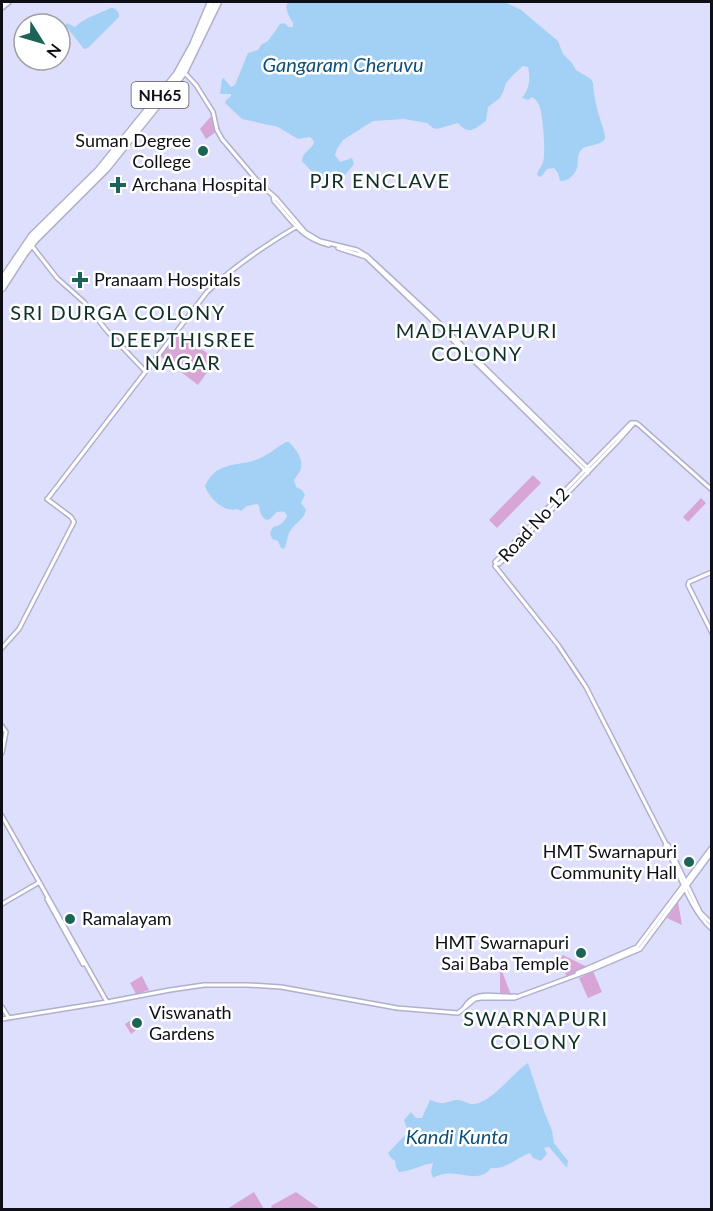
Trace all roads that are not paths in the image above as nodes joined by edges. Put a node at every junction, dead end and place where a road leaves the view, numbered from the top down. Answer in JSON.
{"nodes":[{"id":1,"x":8,"y":2,"type":"edge"},
{"id":2,"x":215,"y":3,"type":"edge"},
{"id":3,"x":2,"y":7,"type":"edge"},
{"id":4,"x":198,"y":39,"type":"junction"},
{"id":5,"x":183,"y":74,"type":"junction"},
{"id":6,"x":272,"y":195,"type":"junction"},
{"id":7,"x":55,"y":216,"type":"junction"},
{"id":8,"x":296,"y":227,"type":"junction"},
{"id":9,"x":31,"y":245,"type":"junction"},
{"id":10,"x":2,"y":279,"type":"edge"},
{"id":11,"x":2,"y":288,"type":"edge"},
{"id":12,"x":481,"y":366,"type":"junction"},
{"id":13,"x":146,"y":371,"type":"junction"},
{"id":14,"x":588,"y":470,"type":"junction"},
{"id":15,"x":711,"y":490,"type":"edge"},
{"id":16,"x":711,"y":572,"type":"edge"},
{"id":17,"x":711,"y":633,"type":"edge"},
{"id":18,"x":2,"y":648,"type":"edge"},
{"id":19,"x":2,"y":726,"type":"edge"},
{"id":20,"x":2,"y":753,"type":"edge"},
{"id":21,"x":2,"y":818,"type":"edge"},
{"id":22,"x":711,"y":847,"type":"edge"},
{"id":23,"x":711,"y":852,"type":"edge"},
{"id":24,"x":38,"y":883,"type":"junction"},
{"id":25,"x":685,"y":886,"type":"junction"},
{"id":26,"x":2,"y":904,"type":"edge"},
{"id":27,"x":711,"y":926,"type":"edge"},
{"id":28,"x":106,"y":1002,"type":"junction"},
{"id":29,"x":2,"y":1007,"type":"edge"},
{"id":30,"x":9,"y":1018,"type":"junction"},
{"id":31,"x":2,"y":1019,"type":"edge"}],
"edges":[{"from":1,"to":3,"type":"main road"},
{"from":2,"to":4,"type":"highway","number":"NH65"},
{"from":4,"to":5,"type":"highway","number":"NH65"},
{"from":4,"to":7,"type":"highway","number":"NH65"},
{"from":5,"to":6,"type":"street"},
{"from":5,"to":7,"type":"highway","number":"NH65"},
{"from":6,"to":8,"type":"street"},
{"from":6,"to":12,"type":"street"},
{"from":7,"to":9,"type":"highway","number":"NH65"},
{"from":7,"to":10,"type":"highway","number":"NH65"},
{"from":8,"to":12,"type":"street"},
{"from":8,"to":13,"type":"street"},
{"from":9,"to":11,"type":"highway","number":"NH65"},
{"from":9,"to":13,"type":"street"},
{"from":12,"to":14,"type":"street"},
{"from":13,"to":18,"type":"street"},
{"from":14,"to":15,"type":"street","name":"Road No 12"},
{"from":14,"to":25,"type":"street","name":"Road No 12"},
{"from":16,"to":17,"type":"street"},
{"from":19,"to":20,"type":"street"},
{"from":21,"to":24,"type":"street"},
{"from":21,"to":28,"type":"street"},
{"from":22,"to":25,"type":"street"},
{"from":23,"to":25,"type":"street"},
{"from":24,"to":26,"type":"street"},
{"from":24,"to":28,"type":"street"},
{"from":25,"to":27,"type":"street"},
{"from":25,"to":28,"type":"street"},
{"from":28,"to":30,"type":"street"},
{"from":29,"to":30,"type":"street"},
{"from":30,"to":31,"type":"street"}]}
